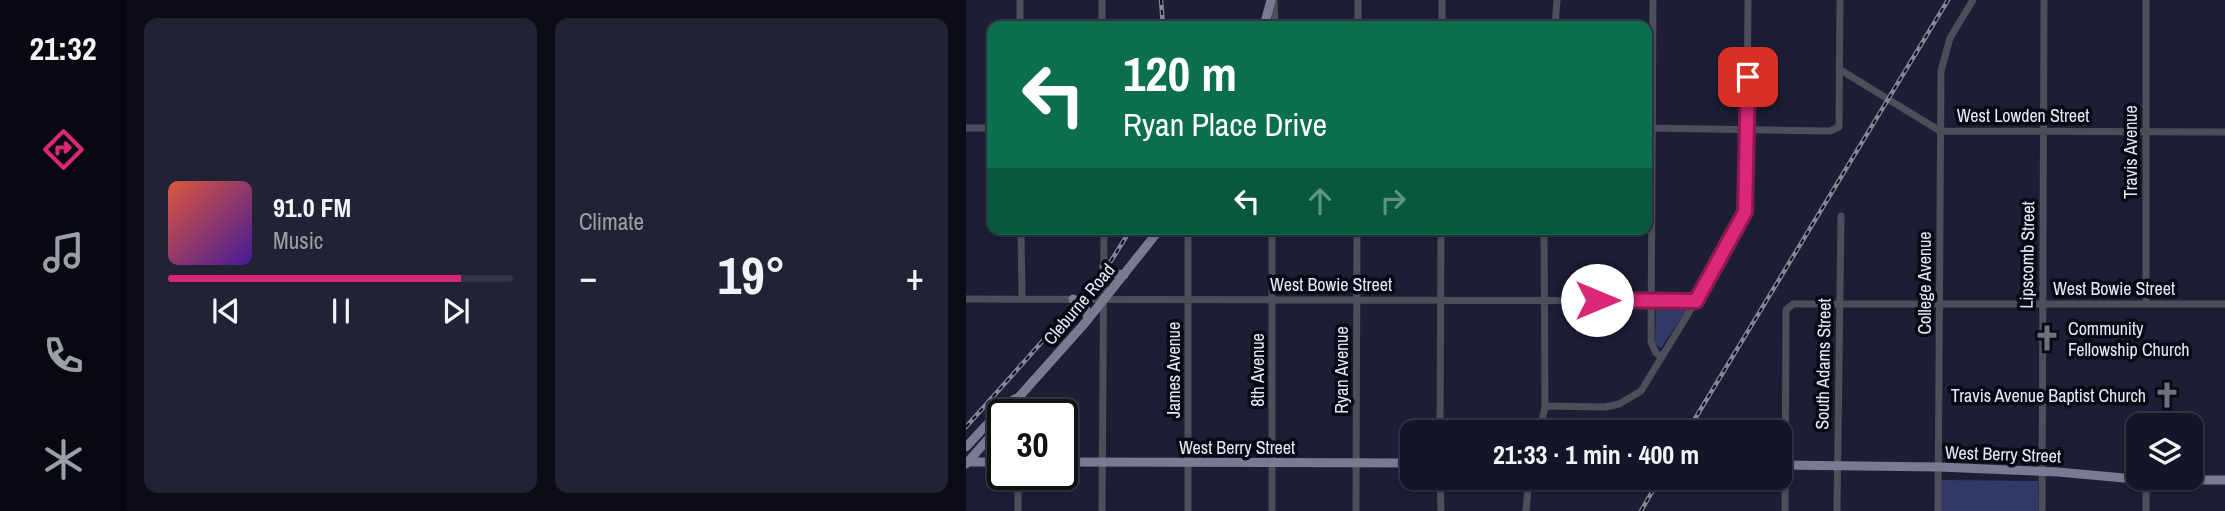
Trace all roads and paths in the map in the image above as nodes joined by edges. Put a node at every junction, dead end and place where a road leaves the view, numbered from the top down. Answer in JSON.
{"nodes":[{"id":1,"x":1020,"y":0,"type":"edge"},
{"id":2,"x":1102,"y":0,"type":"edge"},
{"id":3,"x":1272,"y":0,"type":"edge"},
{"id":4,"x":1358,"y":0,"type":"edge"},
{"id":5,"x":1442,"y":0,"type":"edge"},
{"id":6,"x":1557,"y":0,"type":"edge"},
{"id":7,"x":1653,"y":0,"type":"edge"},
{"id":8,"x":1748,"y":0,"type":"edge"},
{"id":9,"x":1840,"y":0,"type":"edge"},
{"id":10,"x":1973,"y":0,"type":"edge"},
{"id":11,"x":2044,"y":0,"type":"edge"},
{"id":12,"x":2146,"y":0,"type":"edge"},
{"id":13,"x":1020,"y":21,"type":"edge"},
{"id":14,"x":1102,"y":21,"type":"edge"},
{"id":15,"x":1266,"y":21,"type":"edge"},
{"id":16,"x":1274,"y":21,"type":"edge"},
{"id":17,"x":1358,"y":21,"type":"edge"},
{"id":18,"x":1442,"y":21,"type":"edge"},
{"id":19,"x":1555,"y":21,"type":"edge"},
{"id":20,"x":1652,"y":43,"type":"edge"},
{"id":21,"x":1839,"y":69,"type":"junction"},
{"id":22,"x":966,"y":128,"type":"edge"},
{"id":23,"x":987,"y":128,"type":"edge"},
{"id":24,"x":1652,"y":128,"type":"edge"},
{"id":25,"x":1748,"y":129,"type":"junction"},
{"id":26,"x":1940,"y":131,"type":"junction"},
{"id":27,"x":2044,"y":131,"type":"junction"},
{"id":28,"x":2145,"y":131,"type":"junction"},
{"id":29,"x":2225,"y":132,"type":"edge"},
{"id":30,"x":1841,"y":216,"type":"dead end"},
{"id":31,"x":1021,"y":235,"type":"edge"},
{"id":32,"x":1104,"y":235,"type":"edge"},
{"id":33,"x":1155,"y":235,"type":"edge"},
{"id":34,"x":1188,"y":235,"type":"edge"},
{"id":35,"x":1272,"y":235,"type":"edge"},
{"id":36,"x":1357,"y":235,"type":"edge"},
{"id":37,"x":1441,"y":235,"type":"edge"},
{"id":38,"x":1544,"y":235,"type":"edge"},
{"id":39,"x":1651,"y":235,"type":"edge"},
{"id":40,"x":1104,"y":266,"type":"junction"},
{"id":41,"x":1124,"y":275,"type":"junction"},
{"id":42,"x":1022,"y":298,"type":"junction"},
{"id":43,"x":1105,"y":298,"type":"junction"},
{"id":44,"x":1189,"y":298,"type":"junction"},
{"id":45,"x":966,"y":299,"type":"edge"},
{"id":46,"x":1073,"y":299,"type":"junction"},
{"id":47,"x":1273,"y":299,"type":"junction"},
{"id":48,"x":1543,"y":299,"type":"junction"},
{"id":49,"x":1357,"y":300,"type":"junction"},
{"id":50,"x":1441,"y":300,"type":"junction"},
{"id":51,"x":1651,"y":300,"type":"junction"},
{"id":52,"x":1696,"y":301,"type":"junction"},
{"id":53,"x":1839,"y":304,"type":"junction"},
{"id":54,"x":1940,"y":304,"type":"junction"},
{"id":55,"x":2042,"y":304,"type":"junction"},
{"id":56,"x":2146,"y":304,"type":"junction"},
{"id":57,"x":2225,"y":304,"type":"edge"},
{"id":58,"x":1088,"y":319,"type":"junction"},
{"id":59,"x":1662,"y":356,"type":"junction"},
{"id":60,"x":1019,"y":397,"type":"joint"},
{"id":61,"x":1545,"y":406,"type":"junction"},
{"id":62,"x":1440,"y":420,"type":"edge"},
{"id":63,"x":1543,"y":420,"type":"edge"},
{"id":64,"x":1783,"y":420,"type":"edge"},
{"id":65,"x":987,"y":440,"type":"edge"},
{"id":66,"x":966,"y":447,"type":"edge"},
{"id":67,"x":987,"y":462,"type":"edge"},
{"id":68,"x":966,"y":463,"type":"edge"},
{"id":69,"x":1078,"y":463,"type":"edge"},
{"id":70,"x":1102,"y":463,"type":"junction"},
{"id":71,"x":1188,"y":463,"type":"junction"},
{"id":72,"x":1272,"y":463,"type":"junction"},
{"id":73,"x":1356,"y":463,"type":"junction"},
{"id":74,"x":1400,"y":463,"type":"edge"},
{"id":75,"x":1792,"y":466,"type":"edge"},
{"id":76,"x":1838,"y":466,"type":"junction"},
{"id":77,"x":1939,"y":467,"type":"junction"},
{"id":78,"x":2043,"y":471,"type":"junction"},
{"id":79,"x":2126,"y":478,"type":"edge"},
{"id":80,"x":2203,"y":480,"type":"edge"},
{"id":81,"x":2225,"y":480,"type":"edge"},
{"id":82,"x":1018,"y":490,"type":"edge"},
{"id":83,"x":1440,"y":490,"type":"edge"},
{"id":84,"x":1528,"y":490,"type":"edge"},
{"id":85,"x":1784,"y":490,"type":"edge"},
{"id":86,"x":2146,"y":490,"type":"edge"},
{"id":87,"x":1017,"y":511,"type":"edge"},
{"id":88,"x":1102,"y":511,"type":"edge"},
{"id":89,"x":1188,"y":511,"type":"edge"},
{"id":90,"x":1272,"y":511,"type":"edge"},
{"id":91,"x":1356,"y":511,"type":"edge"},
{"id":92,"x":1441,"y":511,"type":"edge"},
{"id":93,"x":1526,"y":511,"type":"edge"},
{"id":94,"x":1785,"y":511,"type":"edge"},
{"id":95,"x":1838,"y":511,"type":"edge"},
{"id":96,"x":1938,"y":511,"type":"edge"},
{"id":97,"x":2042,"y":511,"type":"edge"},
{"id":98,"x":2146,"y":511,"type":"edge"}],
"edges":[{"from":1,"to":13,"type":"street"},
{"from":2,"to":14,"type":"street"},
{"from":3,"to":15,"type":"main road"},
{"from":3,"to":16,"type":"street"},
{"from":4,"to":17,"type":"street"},
{"from":5,"to":18,"type":"street"},
{"from":6,"to":19,"type":"street"},
{"from":7,"to":20,"type":"street"},
{"from":8,"to":25,"type":"street"},
{"from":9,"to":21,"type":"street"},
{"from":10,"to":26,"type":"street","name":"College Avenue"},
{"from":11,"to":27,"type":"street","name":"Lipscomb Street"},
{"from":12,"to":28,"type":"street","name":"Travis Avenue"},
{"from":21,"to":25,"type":"street"},
{"from":21,"to":26,"type":"street","name":"West Lowden Street"},
{"from":22,"to":23,"type":"street"},
{"from":24,"to":25,"type":"street"},
{"from":25,"to":52,"type":"street"},
{"from":26,"to":27,"type":"street","name":"West Lowden Street"},
{"from":26,"to":54,"type":"street","name":"College Avenue"},
{"from":27,"to":28,"type":"street","name":"West Lowden Street"},
{"from":27,"to":55,"type":"street","name":"Lipscomb Street"},
{"from":28,"to":29,"type":"street","name":"West Lowden Street"},
{"from":28,"to":56,"type":"street","name":"Travis Avenue"},
{"from":30,"to":53,"type":"street","name":"South Adams Street"},
{"from":31,"to":42,"type":"street"},
{"from":32,"to":40,"type":"street"},
{"from":33,"to":41,"type":"main road","name":"Cleburne Road"},
{"from":34,"to":44,"type":"street","name":"James Avenue"},
{"from":35,"to":47,"type":"street","name":"8th Avenue"},
{"from":36,"to":49,"type":"street","name":"Ryan Avenue"},
{"from":37,"to":50,"type":"street"},
{"from":38,"to":48,"type":"street"},
{"from":39,"to":51,"type":"street"},
{"from":40,"to":41,"type":"main road"},
{"from":40,"to":43,"type":"street"},
{"from":41,"to":43,"type":"main road","name":"Cleburne Road"},
{"from":42,"to":45,"type":"street","name":"West Bowie Street"},
{"from":42,"to":46,"type":"street","name":"West Bowie Street"},
{"from":43,"to":44,"type":"street","name":"West Bowie Street"},
{"from":43,"to":46,"type":"street","name":"West Bowie Street"},
{"from":43,"to":58,"type":"main road","name":"Cleburne Road"},
{"from":43,"to":70,"type":"street"},
{"from":44,"to":47,"type":"street","name":"West Bowie Street"},
{"from":44,"to":71,"type":"street","name":"James Avenue"},
{"from":46,"to":58,"type":"main road"},
{"from":47,"to":49,"type":"street","name":"West Bowie Street"},
{"from":47,"to":72,"type":"street","name":"8th Avenue"},
{"from":48,"to":50,"type":"street","name":"West Bowie Street"},
{"from":48,"to":51,"type":"street","name":"West Bowie Street"},
{"from":48,"to":61,"type":"street"},
{"from":49,"to":50,"type":"street","name":"West Bowie Street"},
{"from":49,"to":73,"type":"street","name":"Ryan Avenue"},
{"from":50,"to":62,"type":"street"},
{"from":51,"to":52,"type":"street","name":"West Bowie Street"},
{"from":51,"to":59,"type":"street"},
{"from":52,"to":59,"type":"street"},
{"from":53,"to":54,"type":"street","name":"West Bowie Street"},
{"from":53,"to":64,"type":"street","name":"West Bowie Street"},
{"from":53,"to":76,"type":"street","name":"South Adams Street"},
{"from":54,"to":55,"type":"street","name":"West Bowie Street"},
{"from":54,"to":77,"type":"street","name":"College Avenue"},
{"from":55,"to":56,"type":"street","name":"West Bowie Street"},
{"from":55,"to":78,"type":"street","name":"Lipscomb Street"},
{"from":56,"to":57,"type":"street","name":"West Bowie Street"},
{"from":58,"to":60,"type":"main road","name":"Cleburne Road"},
{"from":59,"to":61,"type":"street"},
{"from":60,"to":66,"type":"main road","name":"Cleburne Road"},
{"from":61,"to":63,"type":"street"},
{"from":65,"to":68,"type":"main road"},
{"from":67,"to":68,"type":"main road"},
{"from":69,"to":70,"type":"main road","name":"West Berry Street"},
{"from":70,"to":71,"type":"main road","name":"West Berry Street"},
{"from":70,"to":88,"type":"street"},
{"from":71,"to":72,"type":"main road","name":"West Berry Street"},
{"from":71,"to":89,"type":"street","name":"James Avenue"},
{"from":72,"to":73,"type":"main road","name":"West Berry Street"},
{"from":72,"to":90,"type":"street","name":"8th Avenue"},
{"from":73,"to":74,"type":"main road","name":"West Berry Street"},
{"from":73,"to":91,"type":"street","name":"Ryan Avenue"},
{"from":75,"to":76,"type":"main road","name":"West Berry Street"},
{"from":76,"to":77,"type":"main road","name":"West Berry Street"},
{"from":76,"to":95,"type":"street","name":"South Adams Street"},
{"from":77,"to":78,"type":"main road","name":"West Berry Street"},
{"from":77,"to":96,"type":"street","name":"College Avenue"},
{"from":78,"to":79,"type":"main road","name":"West Berry Street"},
{"from":78,"to":97,"type":"street","name":"Lipscomb Street"},
{"from":80,"to":81,"type":"main road","name":"West Berry Street"},
{"from":82,"to":87,"type":"street"},
{"from":83,"to":92,"type":"street"},
{"from":84,"to":93,"type":"street"},
{"from":85,"to":94,"type":"street"},
{"from":86,"to":98,"type":"street"}]}
